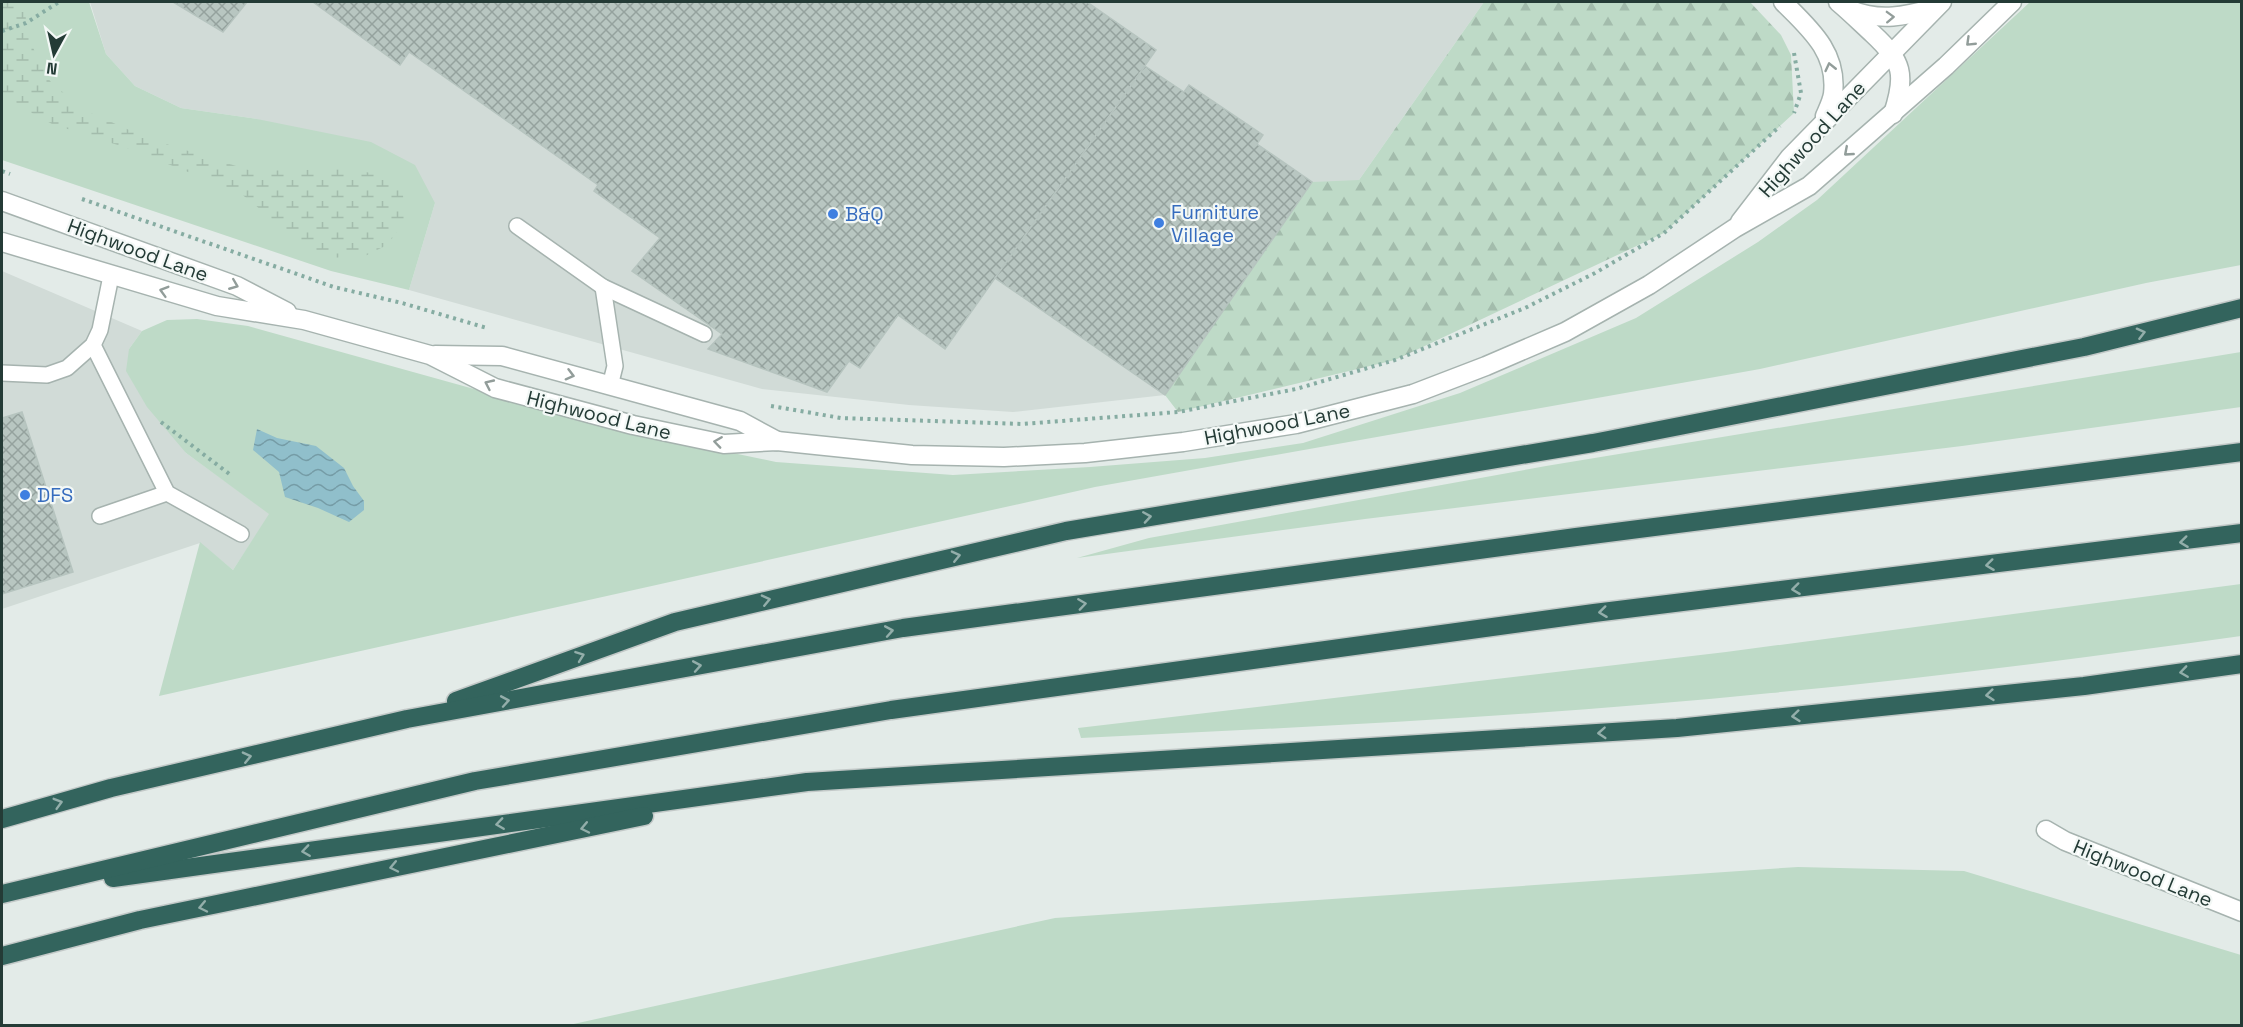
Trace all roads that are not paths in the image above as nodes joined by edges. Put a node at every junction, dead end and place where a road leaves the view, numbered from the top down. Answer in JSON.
{"nodes":[{"id":1,"x":1783,"y":2,"type":"edge"},
{"id":2,"x":2012,"y":2,"type":"edge"},
{"id":3,"x":1841,"y":4,"type":"edge"},
{"id":4,"x":1939,"y":4,"type":"edge"},
{"id":5,"x":1892,"y":52,"type":"junction"},
{"id":6,"x":1893,"y":114,"type":"junction"},
{"id":7,"x":1822,"y":123,"type":"junction"},
{"id":8,"x":2,"y":201,"type":"edge"},
{"id":9,"x":517,"y":226,"type":"dead end"},
{"id":10,"x":1736,"y":228,"type":"junction"},
{"id":11,"x":2,"y":242,"type":"edge"},
{"id":12,"x":111,"y":276,"type":"junction"},
{"id":13,"x":603,"y":287,"type":"junction"},
{"id":14,"x":2241,"y":308,"type":"edge"},
{"id":15,"x":304,"y":320,"type":"junction"},
{"id":16,"x":704,"y":334,"type":"dead end"},
{"id":17,"x":93,"y":345,"type":"junction"},
{"id":18,"x":430,"y":355,"type":"junction"},
{"id":19,"x":2,"y":373,"type":"edge"},
{"id":20,"x":610,"y":386,"type":"junction"},
{"id":21,"x":777,"y":441,"type":"junction"},
{"id":22,"x":2241,"y":452,"type":"edge"},
{"id":23,"x":167,"y":493,"type":"junction"},
{"id":24,"x":100,"y":516,"type":"dead end"},
{"id":25,"x":2241,"y":533,"type":"edge"},
{"id":26,"x":241,"y":534,"type":"dead end"},
{"id":27,"x":2241,"y":664,"type":"edge"},
{"id":28,"x":407,"y":719,"type":"junction"},
{"id":29,"x":807,"y":782,"type":"junction"},
{"id":30,"x":2,"y":819,"type":"edge"},
{"id":31,"x":2046,"y":830,"type":"dead end"},
{"id":32,"x":3,"y":894,"type":"edge"},
{"id":33,"x":2241,"y":912,"type":"edge"},
{"id":34,"x":2,"y":956,"type":"edge"}],
"edges":[{"from":7,"to":1,"type":"street","one_way":true},
{"from":2,"to":6,"type":"street","name":"Highwood Lane","one_way":true},
{"from":3,"to":4,"type":"street","name":"Highwood Lane","one_way":true},
{"from":3,"to":5,"type":"street","name":"Highwood Lane"},
{"from":4,"to":5,"type":"street","name":"Highwood Lane"},
{"from":5,"to":6,"type":"street","name":"Highwood Lane"},
{"from":5,"to":7,"type":"street","name":"Highwood Lane"},
{"from":6,"to":10,"type":"street","name":"Highwood Lane","one_way":true},
{"from":7,"to":10,"type":"street","name":"Highwood Lane"},
{"from":8,"to":15,"type":"street","name":"Highwood Lane","one_way":true},
{"from":9,"to":13,"type":"lane"},
{"from":10,"to":21,"type":"street","name":"Highwood Lane"},
{"from":11,"to":12,"type":"street","name":"Highwood Lane"},
{"from":15,"to":12,"type":"street","name":"Highwood Lane","one_way":true},
{"from":12,"to":17,"type":"lane"},
{"from":13,"to":16,"type":"lane"},
{"from":13,"to":20,"type":"lane"},
{"from":28,"to":14,"type":"highway","one_way":true},
{"from":15,"to":18,"type":"street","name":"Highwood Lane"},
{"from":17,"to":19,"type":"lane"},
{"from":17,"to":23,"type":"lane"},
{"from":18,"to":20,"type":"street","name":"Highwood Lane","one_way":true},
{"from":21,"to":18,"type":"street","name":"Highwood Lane","one_way":true},
{"from":20,"to":21,"type":"street","name":"Highwood Lane"},
{"from":28,"to":22,"type":"highway","one_way":true},
{"from":23,"to":24,"type":"lane"},
{"from":23,"to":26,"type":"lane"},
{"from":25,"to":32,"type":"highway","one_way":true},
{"from":27,"to":29,"type":"highway","one_way":true},
{"from":30,"to":28,"type":"highway","one_way":true},
{"from":29,"to":32,"type":"highway","one_way":true},
{"from":29,"to":34,"type":"highway","one_way":true},
{"from":31,"to":33,"type":"street","name":"Highwood Lane"}]}
